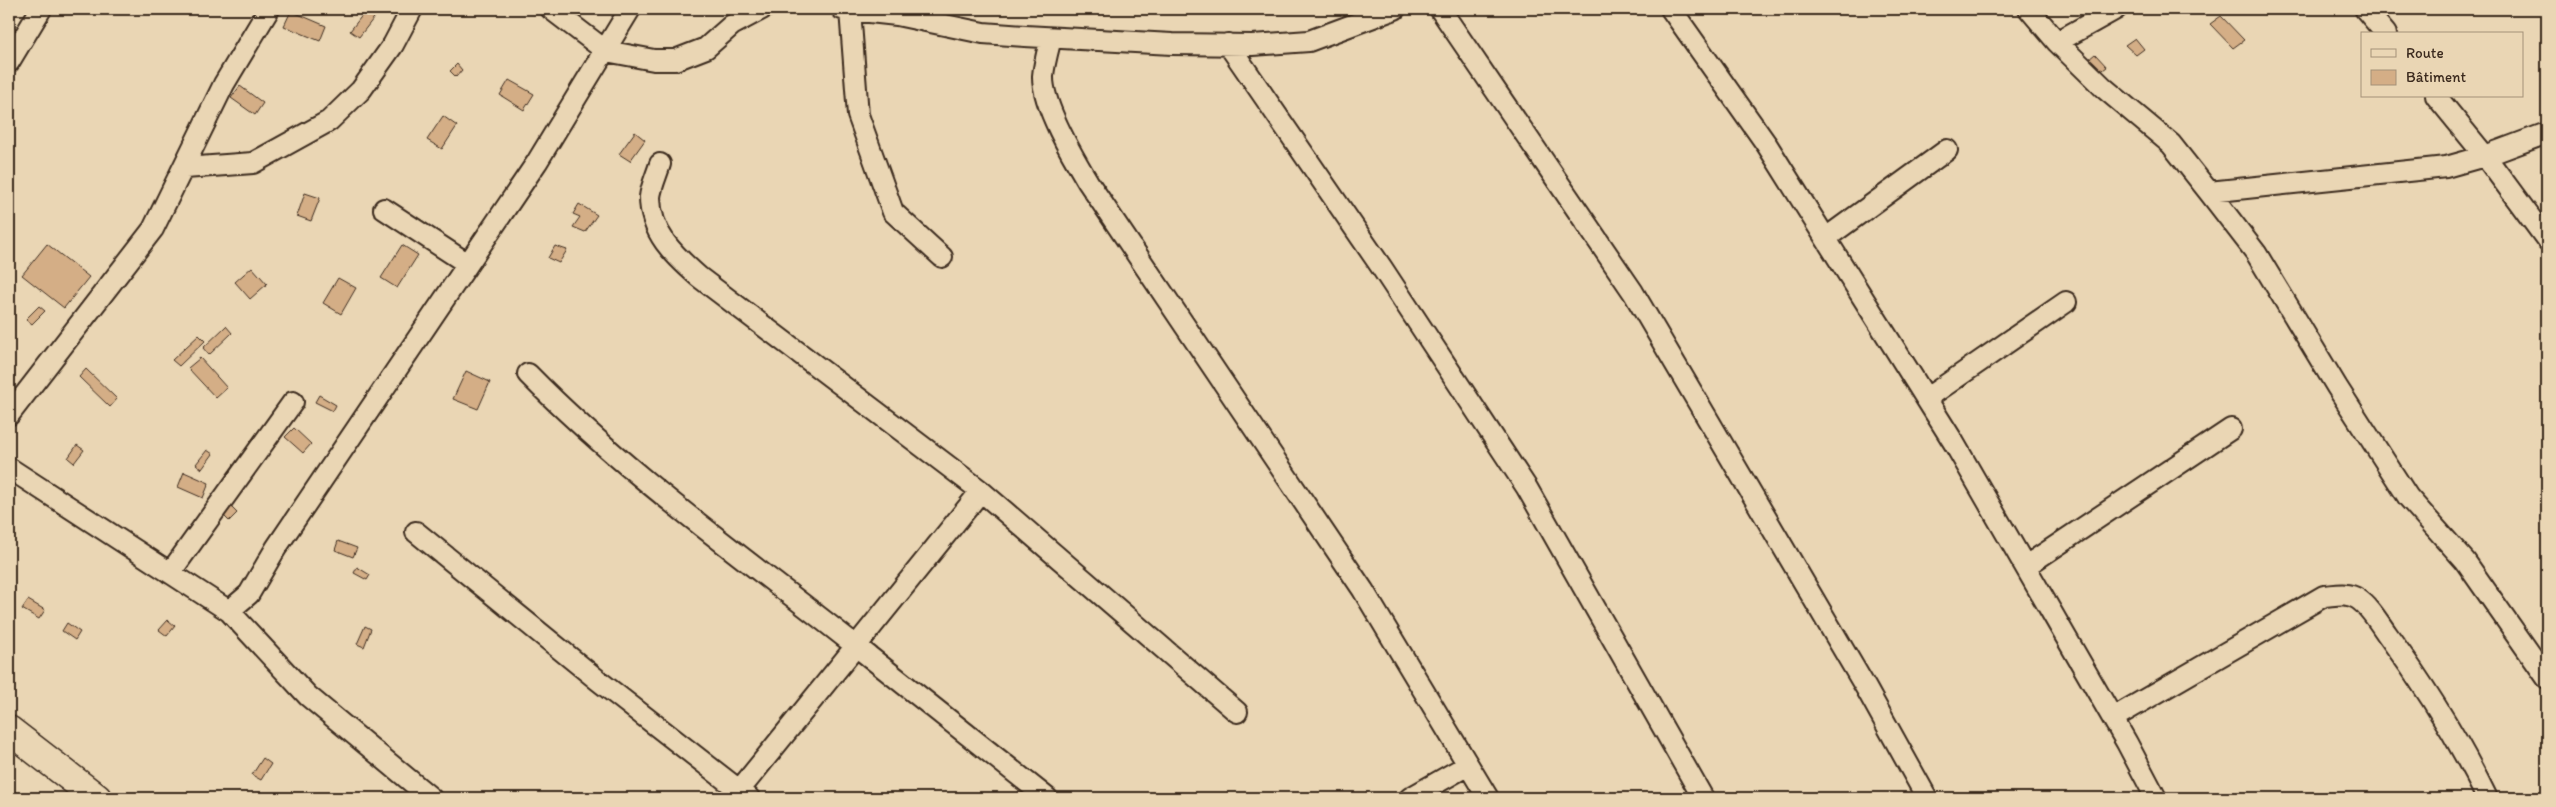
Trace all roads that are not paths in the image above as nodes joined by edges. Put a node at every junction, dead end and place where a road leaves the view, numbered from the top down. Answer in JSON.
{"nodes":[{"id":1,"x":41,"y":9,"type":"edge"},
{"id":2,"x":268,"y":9,"type":"edge"},
{"id":3,"x":412,"y":9,"type":"edge"},
{"id":4,"x":551,"y":9,"type":"edge"},
{"id":5,"x":630,"y":9,"type":"edge"},
{"id":6,"x":762,"y":9,"type":"edge"},
{"id":7,"x":846,"y":9,"type":"edge"},
{"id":8,"x":1395,"y":9,"type":"edge"},
{"id":9,"x":1440,"y":9,"type":"edge"},
{"id":10,"x":1671,"y":9,"type":"edge"},
{"id":11,"x":2029,"y":9,"type":"edge"},
{"id":12,"x":2116,"y":9,"type":"edge"},
{"id":13,"x":2365,"y":9,"type":"edge"},
{"id":14,"x":897,"y":12,"type":"edge"},
{"id":15,"x":2384,"y":32,"type":"edge"},
{"id":16,"x":1051,"y":38,"type":"junction"},
{"id":17,"x":2057,"y":42,"type":"junction"},
{"id":18,"x":1228,"y":44,"type":"junction"},
{"id":19,"x":606,"y":51,"type":"junction"},
{"id":20,"x":9,"y":62,"type":"edge"},
{"id":21,"x":2438,"y":98,"type":"edge"},
{"id":22,"x":2547,"y":133,"type":"edge"},
{"id":23,"x":1947,"y":150,"type":"dead end"},
{"id":24,"x":2485,"y":156,"type":"junction"},
{"id":25,"x":660,"y":164,"type":"dead end"},
{"id":26,"x":185,"y":168,"type":"junction"},
{"id":27,"x":2210,"y":192,"type":"junction"},
{"id":28,"x":384,"y":209,"type":"dead end"},
{"id":29,"x":1826,"y":238,"type":"junction"},
{"id":30,"x":2547,"y":240,"type":"edge"},
{"id":31,"x":942,"y":257,"type":"dead end"},
{"id":32,"x":468,"y":264,"type":"junction"},
{"id":33,"x":2066,"y":302,"type":"dead end"},
{"id":34,"x":528,"y":374,"type":"dead end"},
{"id":35,"x":1927,"y":398,"type":"junction"},
{"id":36,"x":293,"y":402,"type":"dead end"},
{"id":37,"x":9,"y":415,"type":"edge"},
{"id":38,"x":2231,"y":429,"type":"dead end"},
{"id":39,"x":9,"y":468,"type":"edge"},
{"id":40,"x":981,"y":491,"type":"junction"},
{"id":41,"x":416,"y":532,"type":"dead end"},
{"id":42,"x":2026,"y":566,"type":"junction"},
{"id":43,"x":170,"y":574,"type":"junction"},
{"id":44,"x":228,"y":611,"type":"junction"},
{"id":45,"x":856,"y":646,"type":"junction"},
{"id":46,"x":2547,"y":678,"type":"edge"},
{"id":47,"x":1237,"y":712,"type":"dead end"},
{"id":48,"x":2113,"y":718,"type":"junction"},
{"id":49,"x":9,"y":730,"type":"edge"},
{"id":50,"x":1468,"y":765,"type":"junction"},
{"id":51,"x":741,"y":795,"type":"edge"},
{"id":52,"x":97,"y":798,"type":"edge"},
{"id":53,"x":431,"y":798,"type":"edge"},
{"id":54,"x":1047,"y":798,"type":"edge"},
{"id":55,"x":1410,"y":798,"type":"edge"},
{"id":56,"x":1488,"y":798,"type":"edge"},
{"id":57,"x":1703,"y":798,"type":"edge"},
{"id":58,"x":1927,"y":798,"type":"edge"},
{"id":59,"x":2156,"y":798,"type":"edge"},
{"id":60,"x":2487,"y":798,"type":"edge"}],
"edges":[{"from":1,"to":20,"type":"street"},
{"from":2,"to":26,"type":"street"},
{"from":3,"to":26,"type":"street"},
{"from":4,"to":19,"type":"street"},
{"from":5,"to":19,"type":"street"},
{"from":6,"to":19,"type":"street"},
{"from":7,"to":14,"type":"street"},
{"from":7,"to":31,"type":"street"},
{"from":8,"to":18,"type":"street"},
{"from":9,"to":58,"type":"street"},
{"from":10,"to":29,"type":"street"},
{"from":11,"to":17,"type":"street"},
{"from":12,"to":17,"type":"street"},
{"from":13,"to":15,"type":"street"},
{"from":14,"to":16,"type":"street"},
{"from":16,"to":18,"type":"street"},
{"from":16,"to":50,"type":"street"},
{"from":17,"to":27,"type":"street"},
{"from":18,"to":57,"type":"street"},
{"from":19,"to":32,"type":"street"},
{"from":21,"to":24,"type":"street"},
{"from":22,"to":24,"type":"street"},
{"from":23,"to":29,"type":"street"},
{"from":24,"to":27,"type":"street"},
{"from":24,"to":30,"type":"street"},
{"from":25,"to":40,"type":"street"},
{"from":26,"to":37,"type":"street"},
{"from":27,"to":46,"type":"street"},
{"from":28,"to":32,"type":"street"},
{"from":29,"to":35,"type":"street"},
{"from":32,"to":44,"type":"street"},
{"from":33,"to":35,"type":"street"},
{"from":34,"to":45,"type":"street"},
{"from":35,"to":42,"type":"street"},
{"from":36,"to":43,"type":"street"},
{"from":38,"to":42,"type":"street"},
{"from":39,"to":43,"type":"street"},
{"from":40,"to":45,"type":"street"},
{"from":40,"to":47,"type":"street"},
{"from":41,"to":51,"type":"street"},
{"from":42,"to":48,"type":"street"},
{"from":43,"to":44,"type":"street"},
{"from":44,"to":53,"type":"street"},
{"from":45,"to":51,"type":"street"},
{"from":45,"to":54,"type":"street"},
{"from":48,"to":59,"type":"street"},
{"from":48,"to":60,"type":"street"},
{"from":49,"to":52,"type":"main road"},
{"from":50,"to":55,"type":"street"},
{"from":50,"to":56,"type":"street"}]}
